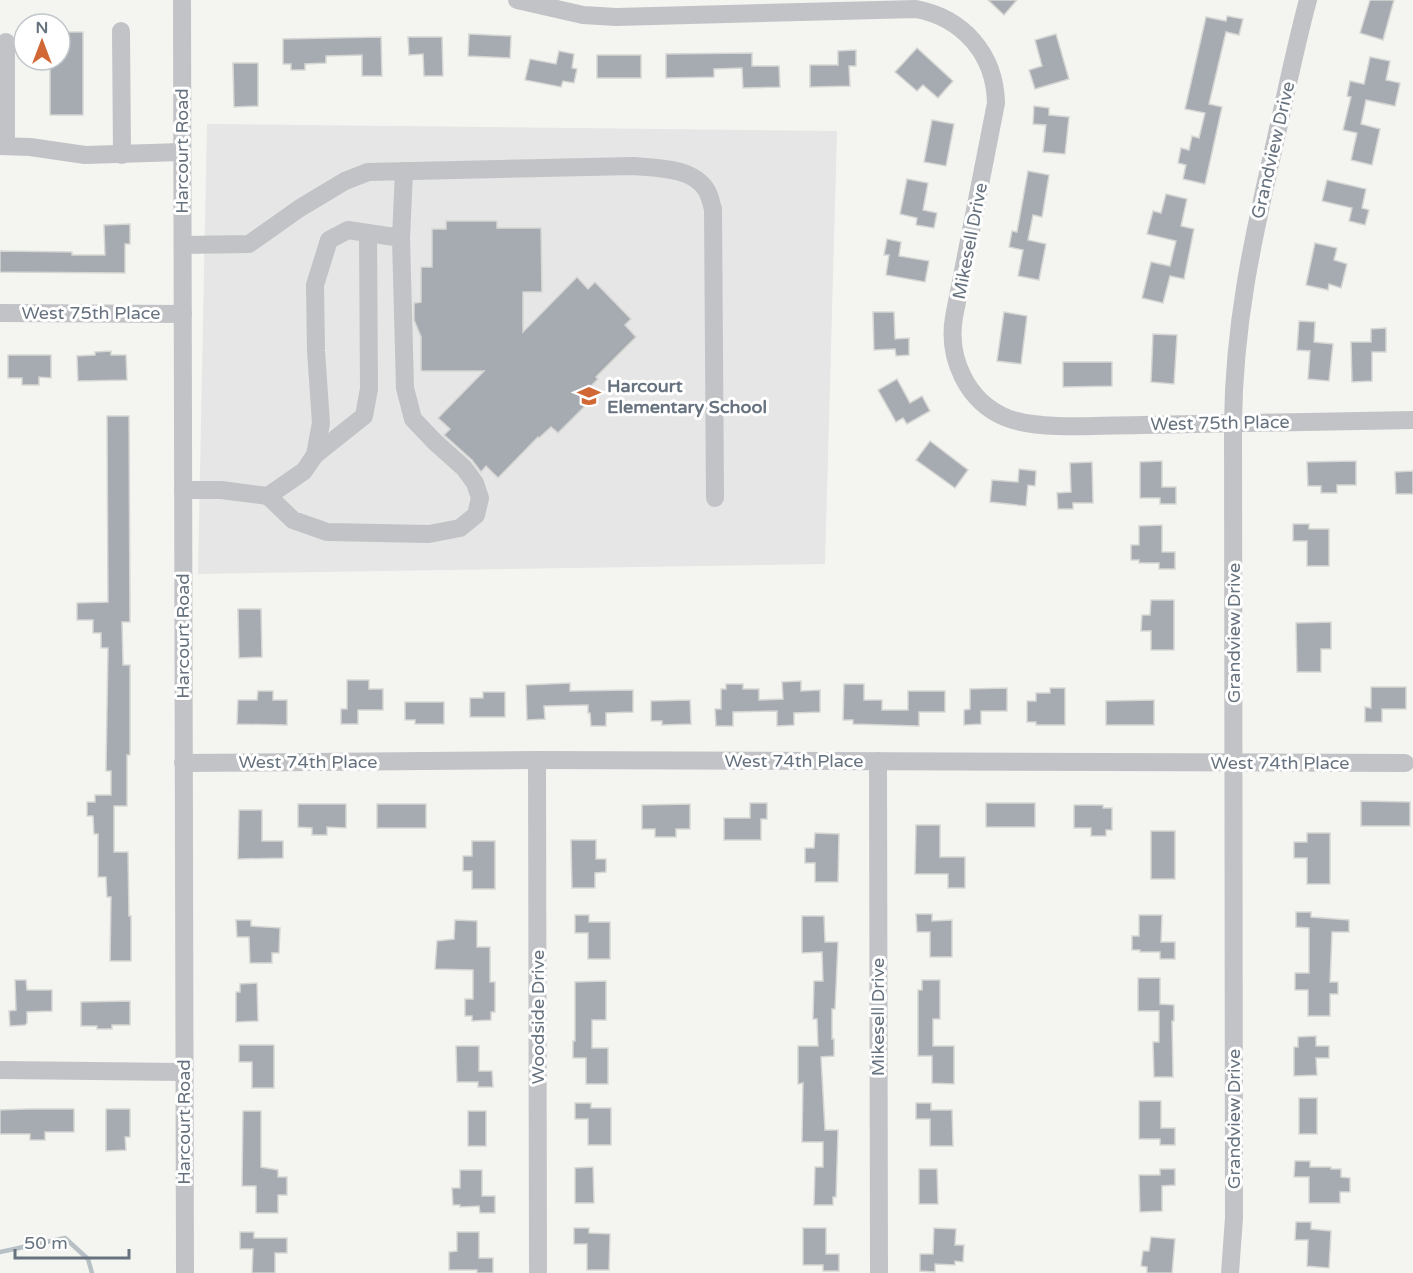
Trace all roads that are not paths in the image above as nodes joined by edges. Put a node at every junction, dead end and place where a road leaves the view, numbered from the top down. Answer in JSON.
{"nodes":[{"id":1,"x":182,"y":0,"type":"edge"},
{"id":2,"x":517,"y":0,"type":"edge"},
{"id":3,"x":1308,"y":0,"type":"edge"},
{"id":4,"x":121,"y":31,"type":"dead end"},
{"id":5,"x":6,"y":42,"type":"dead end"},
{"id":6,"x":3,"y":146,"type":"edge"},
{"id":7,"x":182,"y":152,"type":"junction"},
{"id":8,"x":122,"y":155,"type":"junction"},
{"id":9,"x":404,"y":171,"type":"junction"},
{"id":10,"x":368,"y":233,"type":"junction"},
{"id":11,"x":401,"y":238,"type":"junction"},
{"id":12,"x":183,"y":245,"type":"junction"},
{"id":13,"x":0,"y":313,"type":"edge"},
{"id":14,"x":183,"y":314,"type":"junction"},
{"id":15,"x":1413,"y":420,"type":"edge"},
{"id":16,"x":1233,"y":423,"type":"junction"},
{"id":17,"x":1027,"y":424,"type":"joint"},
{"id":18,"x":315,"y":455,"type":"junction"},
{"id":19,"x":183,"y":490,"type":"junction"},
{"id":20,"x":268,"y":496,"type":"junction"},
{"id":21,"x":716,"y":498,"type":"dead end"},
{"id":22,"x":537,"y":760,"type":"junction"},
{"id":23,"x":878,"y":761,"type":"junction"},
{"id":24,"x":183,"y":763,"type":"junction"},
{"id":25,"x":1234,"y":763,"type":"junction"},
{"id":26,"x":1406,"y":763,"type":"dead end"},
{"id":27,"x":0,"y":1070,"type":"edge"},
{"id":28,"x":184,"y":1072,"type":"junction"},
{"id":29,"x":185,"y":1273,"type":"edge"},
{"id":30,"x":538,"y":1273,"type":"edge"},
{"id":31,"x":879,"y":1273,"type":"edge"},
{"id":32,"x":1230,"y":1273,"type":"edge"}],
"edges":[{"from":1,"to":7,"type":"street","name":"Harcourt Road"},
{"from":2,"to":17,"type":"street","name":"Mikesell Drive"},
{"from":3,"to":16,"type":"street","name":"Grandview Drive"},
{"from":4,"to":8,"type":"street"},
{"from":5,"to":6,"type":"street"},
{"from":6,"to":8,"type":"street"},
{"from":7,"to":8,"type":"street"},
{"from":7,"to":12,"type":"street","name":"Harcourt Road"},
{"from":9,"to":11,"type":"street"},
{"from":9,"to":12,"type":"street"},
{"from":9,"to":21,"type":"street"},
{"from":10,"to":11,"type":"street"},
{"from":10,"to":18,"type":"street"},
{"from":10,"to":18,"type":"street"},
{"from":11,"to":20,"type":"street"},
{"from":12,"to":14,"type":"street","name":"Harcourt Road"},
{"from":13,"to":14,"type":"street","name":"West 75th Place"},
{"from":14,"to":19,"type":"street","name":"Harcourt Road"},
{"from":15,"to":16,"type":"street","name":"West 75th Place"},
{"from":16,"to":17,"type":"street","name":"West 75th Place"},
{"from":16,"to":25,"type":"street","name":"Grandview Drive"},
{"from":18,"to":20,"type":"street"},
{"from":19,"to":20,"type":"street"},
{"from":19,"to":24,"type":"street","name":"Harcourt Road"},
{"from":22,"to":23,"type":"street","name":"West 74th Place"},
{"from":22,"to":24,"type":"street","name":"West 74th Place"},
{"from":22,"to":30,"type":"street","name":"Woodside Drive"},
{"from":23,"to":25,"type":"street","name":"West 74th Place"},
{"from":23,"to":31,"type":"street","name":"Mikesell Drive"},
{"from":24,"to":28,"type":"street","name":"Harcourt Road"},
{"from":25,"to":26,"type":"street","name":"West 74th Place"},
{"from":25,"to":32,"type":"street","name":"Grandview Drive"},
{"from":27,"to":28,"type":"street"},
{"from":28,"to":29,"type":"street","name":"Harcourt Road"}]}
